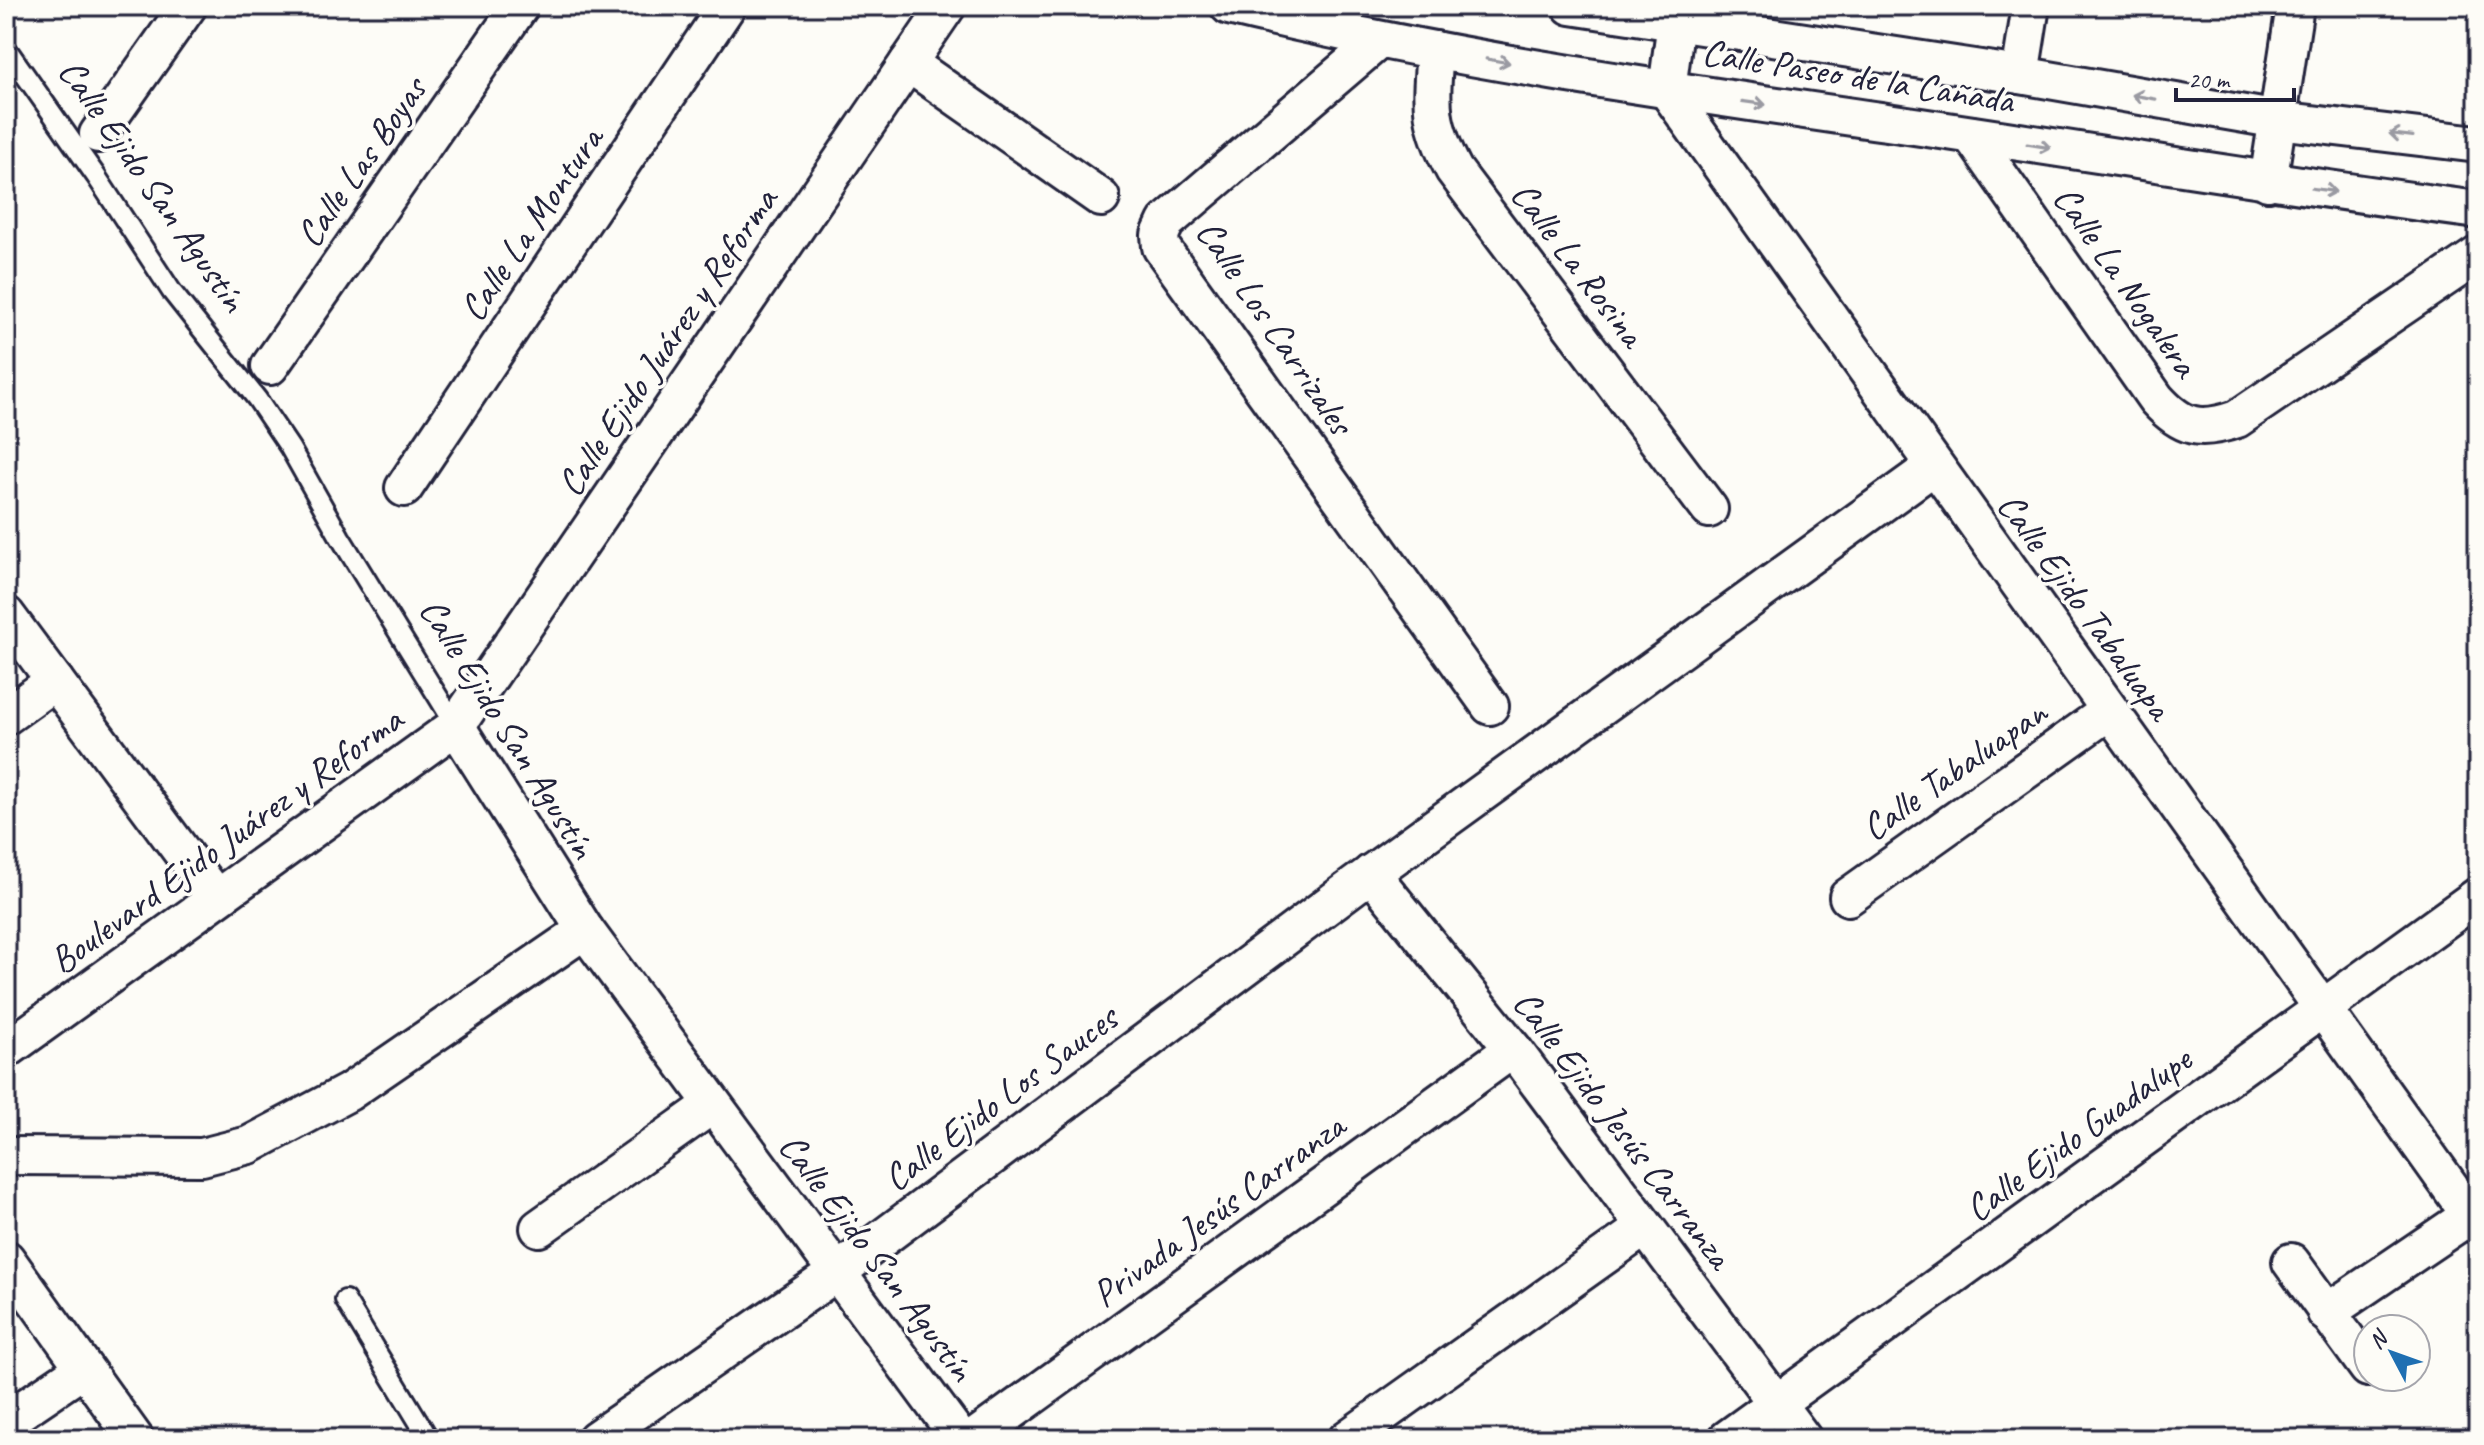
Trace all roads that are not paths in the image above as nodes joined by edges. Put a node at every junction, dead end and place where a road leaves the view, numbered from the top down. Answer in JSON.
{"nodes":[{"id":1,"x":188,"y":6,"type":"edge"},
{"id":2,"x":520,"y":6,"type":"edge"},
{"id":3,"x":727,"y":6,"type":"edge"},
{"id":4,"x":947,"y":6,"type":"edge"},
{"id":5,"x":1229,"y":6,"type":"edge"},
{"id":6,"x":1571,"y":6,"type":"edge"},
{"id":7,"x":2031,"y":6,"type":"edge"},
{"id":8,"x":2295,"y":6,"type":"edge"},
{"id":9,"x":1676,"y":21,"type":"junction"},
{"id":10,"x":1779,"y":22,"type":"edge"},
{"id":11,"x":1379,"y":40,"type":"junction"},
{"id":12,"x":6,"y":48,"type":"edge"},
{"id":13,"x":1435,"y":50,"type":"junction"},
{"id":14,"x":908,"y":63,"type":"junction"},
{"id":15,"x":2020,"y":75,"type":"junction"},
{"id":16,"x":1667,"y":90,"type":"junction"},
{"id":17,"x":2279,"y":120,"type":"junction"},
{"id":18,"x":98,"y":134,"type":"dead end"},
{"id":19,"x":1971,"y":135,"type":"junction"},
{"id":20,"x":2478,"y":144,"type":"edge"},
{"id":21,"x":2268,"y":182,"type":"junction"},
{"id":22,"x":1101,"y":198,"type":"dead end"},
{"id":23,"x":2478,"y":210,"type":"edge"},
{"id":24,"x":2478,"y":255,"type":"edge"},
{"id":25,"x":270,"y":366,"type":"dead end"},
{"id":26,"x":1934,"y":466,"type":"junction"},
{"id":27,"x":404,"y":488,"type":"dead end"},
{"id":28,"x":1709,"y":509,"type":"dead end"},
{"id":29,"x":6,"y":615,"type":"edge"},
{"id":30,"x":55,"y":681,"type":"junction"},
{"id":31,"x":1490,"y":706,"type":"dead end"},
{"id":32,"x":2109,"y":711,"type":"junction"},
{"id":33,"x":6,"y":716,"type":"edge"},
{"id":34,"x":456,"y":726,"type":"junction"},
{"id":35,"x":1371,"y":873,"type":"junction"},
{"id":36,"x":2478,"y":896,"type":"edge"},
{"id":37,"x":1848,"y":897,"type":"dead end"},
{"id":38,"x":216,"y":898,"type":"junction"},
{"id":39,"x":585,"y":930,"type":"junction"},
{"id":40,"x":2322,"y":1009,"type":"junction"},
{"id":41,"x":1513,"y":1049,"type":"junction"},
{"id":42,"x":6,"y":1050,"type":"edge"},
{"id":43,"x":712,"y":1105,"type":"junction"},
{"id":44,"x":6,"y":1156,"type":"edge"},
{"id":45,"x":2475,"y":1217,"type":"edge"},
{"id":46,"x":1645,"y":1227,"type":"junction"},
{"id":47,"x":539,"y":1228,"type":"dead end"},
{"id":48,"x":6,"y":1259,"type":"edge"},
{"id":49,"x":2291,"y":1262,"type":"dead end"},
{"id":50,"x":836,"y":1273,"type":"junction"},
{"id":51,"x":345,"y":1300,"type":"dead end"},
{"id":52,"x":2326,"y":1313,"type":"junction"},
{"id":53,"x":2352,"y":1347,"type":"edge"},
{"id":54,"x":83,"y":1369,"type":"junction"},
{"id":55,"x":1778,"y":1403,"type":"junction"},
{"id":56,"x":6,"y":1421,"type":"edge"},
{"id":57,"x":135,"y":1439,"type":"edge"},
{"id":58,"x":429,"y":1439,"type":"edge"},
{"id":59,"x":596,"y":1439,"type":"edge"},
{"id":60,"x":960,"y":1439,"type":"edge"},
{"id":61,"x":973,"y":1439,"type":"edge"},
{"id":62,"x":1347,"y":1439,"type":"edge"},
{"id":63,"x":1727,"y":1439,"type":"edge"},
{"id":64,"x":1803,"y":1439,"type":"edge"}],
"edges":[{"from":1,"to":18,"type":"street"},
{"from":2,"to":25,"type":"street","name":"Calle Las Boyas"},
{"from":3,"to":27,"type":"street","name":"Calle La Montura"},
{"from":4,"to":14,"type":"street","name":"Calle Ejido Juárez y Reforma"},
{"from":5,"to":11,"type":"street","name":"Calle Paseo de la Cañada"},
{"from":6,"to":9,"type":"street","name":"Calle Paseo de la Cañada"},
{"from":7,"to":15,"type":"street"},
{"from":8,"to":17,"type":"street"},
{"from":9,"to":10,"type":"street","name":"Calle Paseo de la Cañada"},
{"from":9,"to":16,"type":"street"},
{"from":10,"to":15,"type":"street","name":"Calle Paseo de la Cañada"},
{"from":11,"to":13,"type":"street","name":"Calle Paseo de la Cañada"},
{"from":11,"to":31,"type":"street","name":"Calle Los Carrizales"},
{"from":12,"to":34,"type":"lane","name":"Calle Ejido San Agustín"},
{"from":13,"to":16,"type":"street","name":"Calle Paseo de la Cañada","one_way":true},
{"from":13,"to":28,"type":"street","name":"Calle La Rosina"},
{"from":14,"to":22,"type":"street"},
{"from":14,"to":34,"type":"street","name":"Calle Ejido Juárez y Reforma"},
{"from":17,"to":15,"type":"street","name":"Calle Paseo de la Cañada","one_way":true},
{"from":16,"to":19,"type":"street","name":"Calle Paseo de la Cañada","one_way":true},
{"from":16,"to":26,"type":"street","name":"Calle Ejido Tabaluapa"},
{"from":20,"to":17,"type":"street","name":"Calle Paseo de la Cañada","one_way":true},
{"from":17,"to":21,"type":"street"},
{"from":19,"to":21,"type":"street","name":"Calle Paseo de la Cañada","one_way":true},
{"from":19,"to":24,"type":"street","name":"Calle La Nogalera"},
{"from":21,"to":23,"type":"street","name":"Calle Paseo de la Cañada","one_way":true},
{"from":26,"to":32,"type":"street","name":"Calle Ejido Tabaluapa"},
{"from":26,"to":35,"type":"street","name":"Calle Ejido Los Sauces"},
{"from":29,"to":30,"type":"street"},
{"from":30,"to":33,"type":"street"},
{"from":30,"to":38,"type":"street"},
{"from":32,"to":37,"type":"street","name":"Calle Tabaluapan"},
{"from":32,"to":40,"type":"street","name":"Calle Ejido Tabaluapa"},
{"from":34,"to":38,"type":"street","name":"Boulevard Ejido Juárez y Reforma"},
{"from":34,"to":39,"type":"street","name":"Calle Ejido San Agustín"},
{"from":35,"to":41,"type":"street","name":"Calle Ejido Jesús Carranza"},
{"from":35,"to":50,"type":"street","name":"Calle Ejido Los Sauces"},
{"from":36,"to":40,"type":"street","name":"Calle Ejido Guadalupe"},
{"from":38,"to":42,"type":"street","name":"Boulevard Ejido Juárez y Reforma"},
{"from":39,"to":43,"type":"street","name":"Calle Ejido San Agustín"},
{"from":39,"to":44,"type":"street"},
{"from":40,"to":45,"type":"street","name":"Calle Ejido Tabaluapa"},
{"from":40,"to":55,"type":"street","name":"Calle Ejido Guadalupe"},
{"from":41,"to":46,"type":"street","name":"Calle Ejido Jesús Carranza"},
{"from":41,"to":61,"type":"street","name":"Privada Jesús Carranza"},
{"from":43,"to":47,"type":"street"},
{"from":43,"to":50,"type":"street","name":"Calle Ejido San Agustín"},
{"from":45,"to":52,"type":"street"},
{"from":46,"to":55,"type":"street","name":"Calle Ejido Jesús Carranza"},
{"from":46,"to":62,"type":"street"},
{"from":48,"to":54,"type":"street"},
{"from":49,"to":52,"type":"street"},
{"from":50,"to":59,"type":"street","name":"Calle Ejido Los Sauces"},
{"from":50,"to":60,"type":"street","name":"Calle Ejido San Agustín"},
{"from":51,"to":58,"type":"lane"},
{"from":52,"to":53,"type":"street"},
{"from":54,"to":56,"type":"street"},
{"from":54,"to":57,"type":"street"},
{"from":55,"to":63,"type":"street","name":"Calle Ejido Guadalupe"},
{"from":55,"to":64,"type":"street","name":"Calle Ejido Jesús Carranza"}]}
